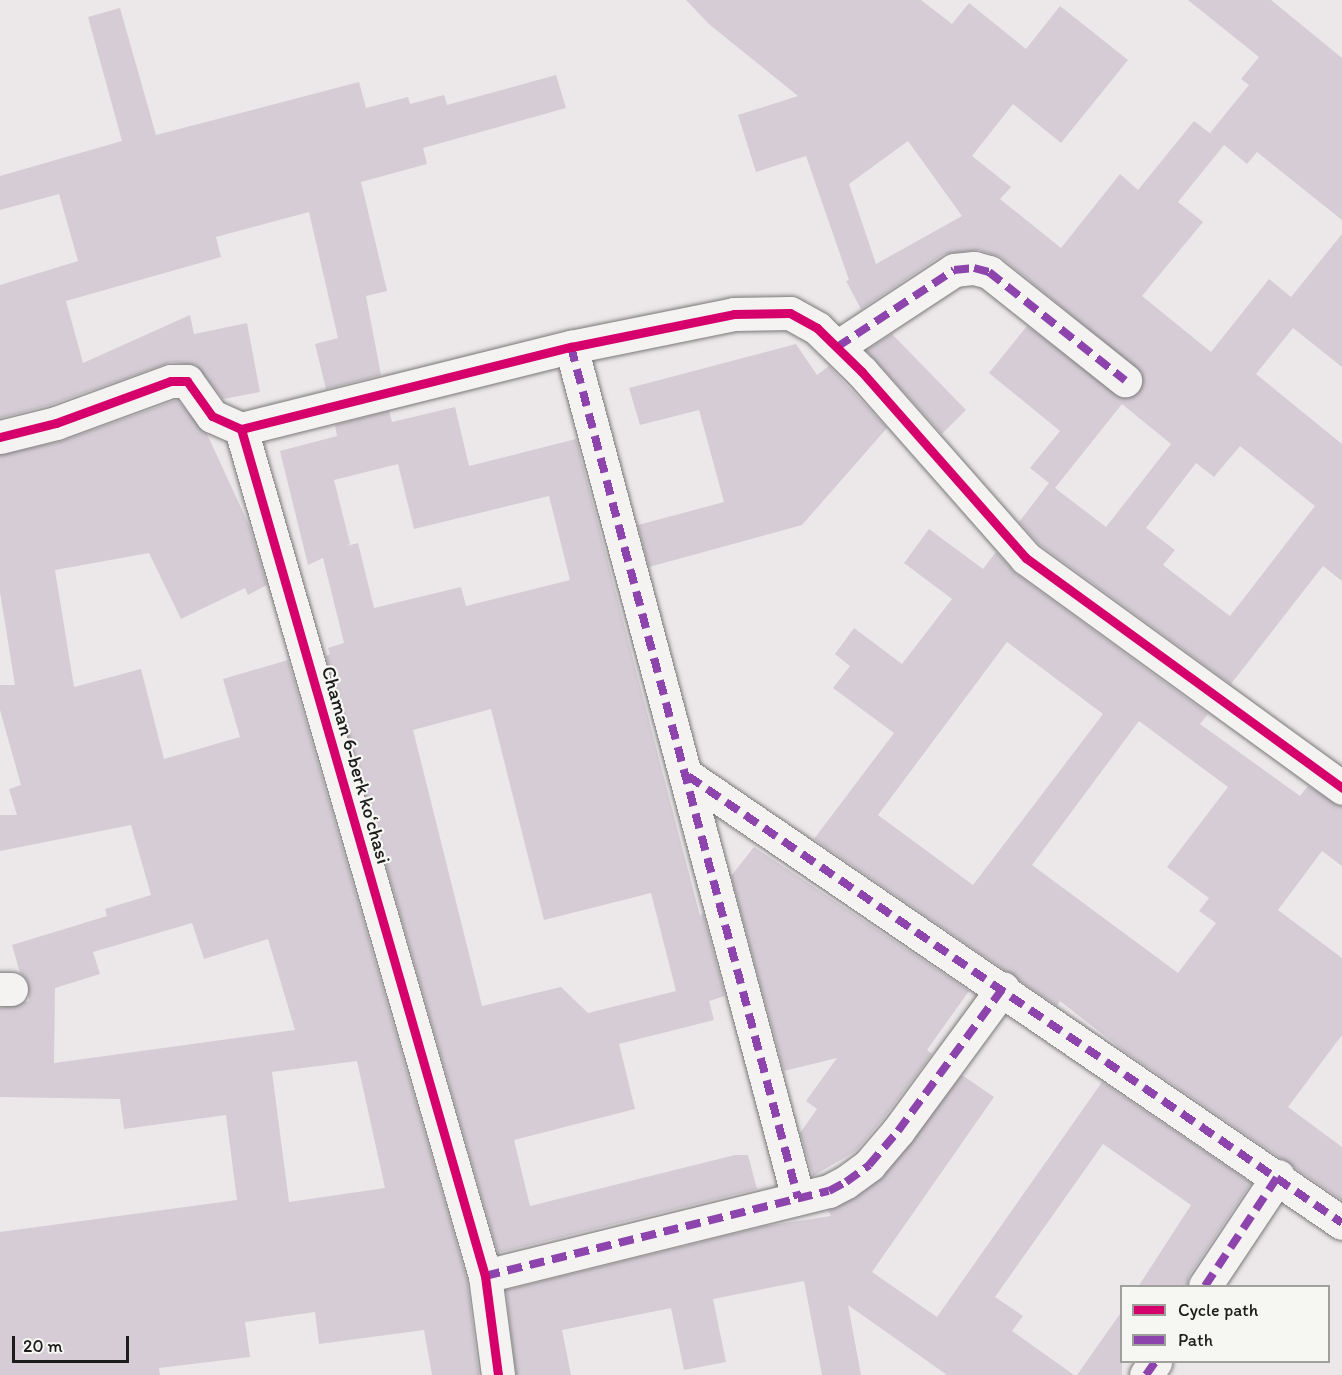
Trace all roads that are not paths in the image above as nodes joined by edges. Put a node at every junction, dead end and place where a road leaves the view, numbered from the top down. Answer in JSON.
{"nodes":[{"id":1,"x":571,"y":347,"type":"junction"},
{"id":2,"x":837,"y":347,"type":"junction"},
{"id":3,"x":1125,"y":380,"type":"dead end"},
{"id":4,"x":241,"y":429,"type":"junction"},
{"id":5,"x":0,"y":437,"type":"edge"},
{"id":6,"x":688,"y":776,"type":"junction"},
{"id":7,"x":1342,"y":788,"type":"edge"},
{"id":8,"x":1003,"y":988,"type":"junction"},
{"id":9,"x":1278,"y":1176,"type":"junction"},
{"id":10,"x":798,"y":1198,"type":"junction"},
{"id":11,"x":1342,"y":1223,"type":"edge"},
{"id":12,"x":485,"y":1276,"type":"junction"},
{"id":13,"x":1206,"y":1285,"type":"edge"},
{"id":14,"x":498,"y":1375,"type":"edge"}],
"edges":[{"from":1,"to":2,"type":"street"},
{"from":1,"to":4,"type":"street"},
{"from":1,"to":6,"type":"street"},
{"from":2,"to":3,"type":"street"},
{"from":2,"to":7,"type":"street"},
{"from":4,"to":5,"type":"street"},
{"from":4,"to":12,"type":"street","name":"Chaman 6-berk koʻchasi"},
{"from":6,"to":8,"type":"street"},
{"from":6,"to":10,"type":"street"},
{"from":8,"to":9,"type":"street"},
{"from":8,"to":10,"type":"street"},
{"from":9,"to":11,"type":"street"},
{"from":9,"to":13,"type":"street"},
{"from":10,"to":12,"type":"street"},
{"from":12,"to":14,"type":"street","name":"Chaman 6-berk koʻchasi"}]}
